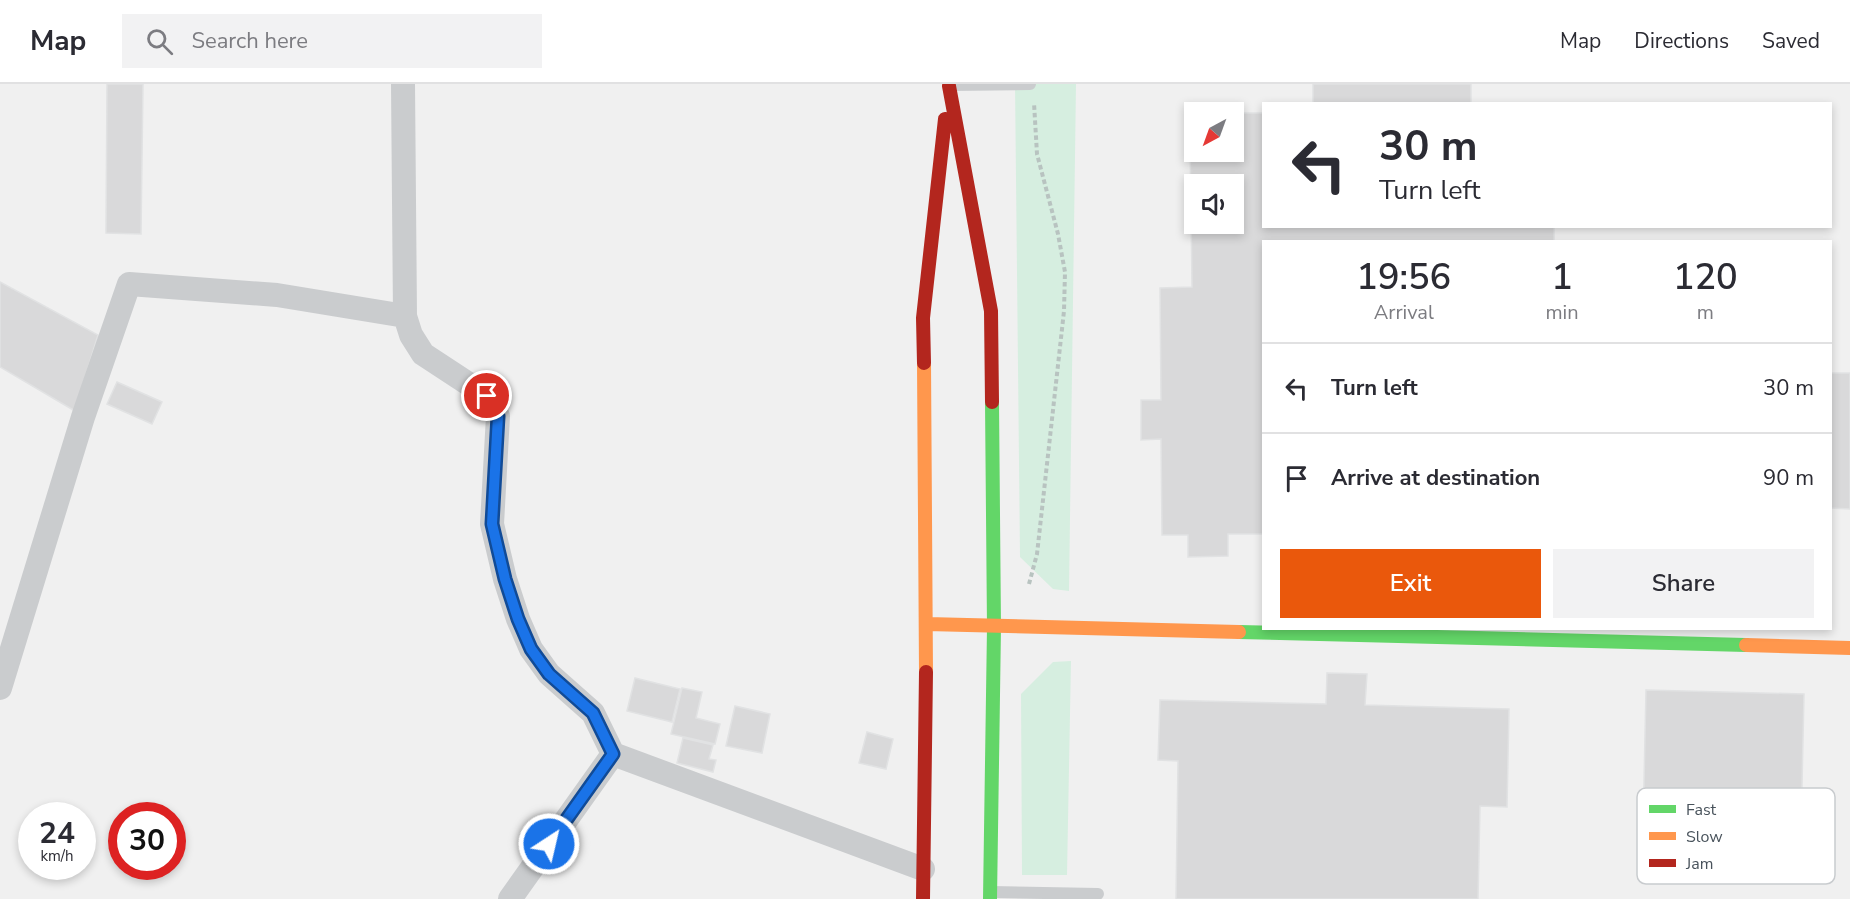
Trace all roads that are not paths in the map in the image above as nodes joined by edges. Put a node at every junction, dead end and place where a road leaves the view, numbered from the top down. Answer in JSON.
{"nodes":[{"id":1,"x":403,"y":84,"type":"edge"},
{"id":2,"x":949,"y":85,"type":"edge"},
{"id":3,"x":1032,"y":88,"type":"edge"},
{"id":4,"x":405,"y":316,"type":"junction"},
{"id":5,"x":927,"y":624,"type":"junction"},
{"id":6,"x":994,"y":627,"type":"junction"},
{"id":7,"x":1850,"y":648,"type":"edge"},
{"id":8,"x":0,"y":688,"type":"edge"},
{"id":9,"x":613,"y":754,"type":"junction"},
{"id":10,"x":923,"y":869,"type":"junction"},
{"id":11,"x":1098,"y":894,"type":"dead end"},
{"id":12,"x":990,"y":896,"type":"edge"},
{"id":13,"x":510,"y":899,"type":"edge"},
{"id":14,"x":923,"y":899,"type":"edge"}],
"edges":[{"from":1,"to":4,"type":"street"},
{"from":2,"to":3,"type":"lane"},
{"from":2,"to":5,"type":"street"},
{"from":2,"to":6,"type":"street"},
{"from":4,"to":8,"type":"street"},
{"from":4,"to":9,"type":"street"},
{"from":5,"to":6,"type":"street"},
{"from":5,"to":10,"type":"street"},
{"from":6,"to":7,"type":"street"},
{"from":6,"to":12,"type":"street"},
{"from":9,"to":10,"type":"street"},
{"from":9,"to":13,"type":"street"},
{"from":10,"to":14,"type":"street"},
{"from":11,"to":12,"type":"lane"}]}
